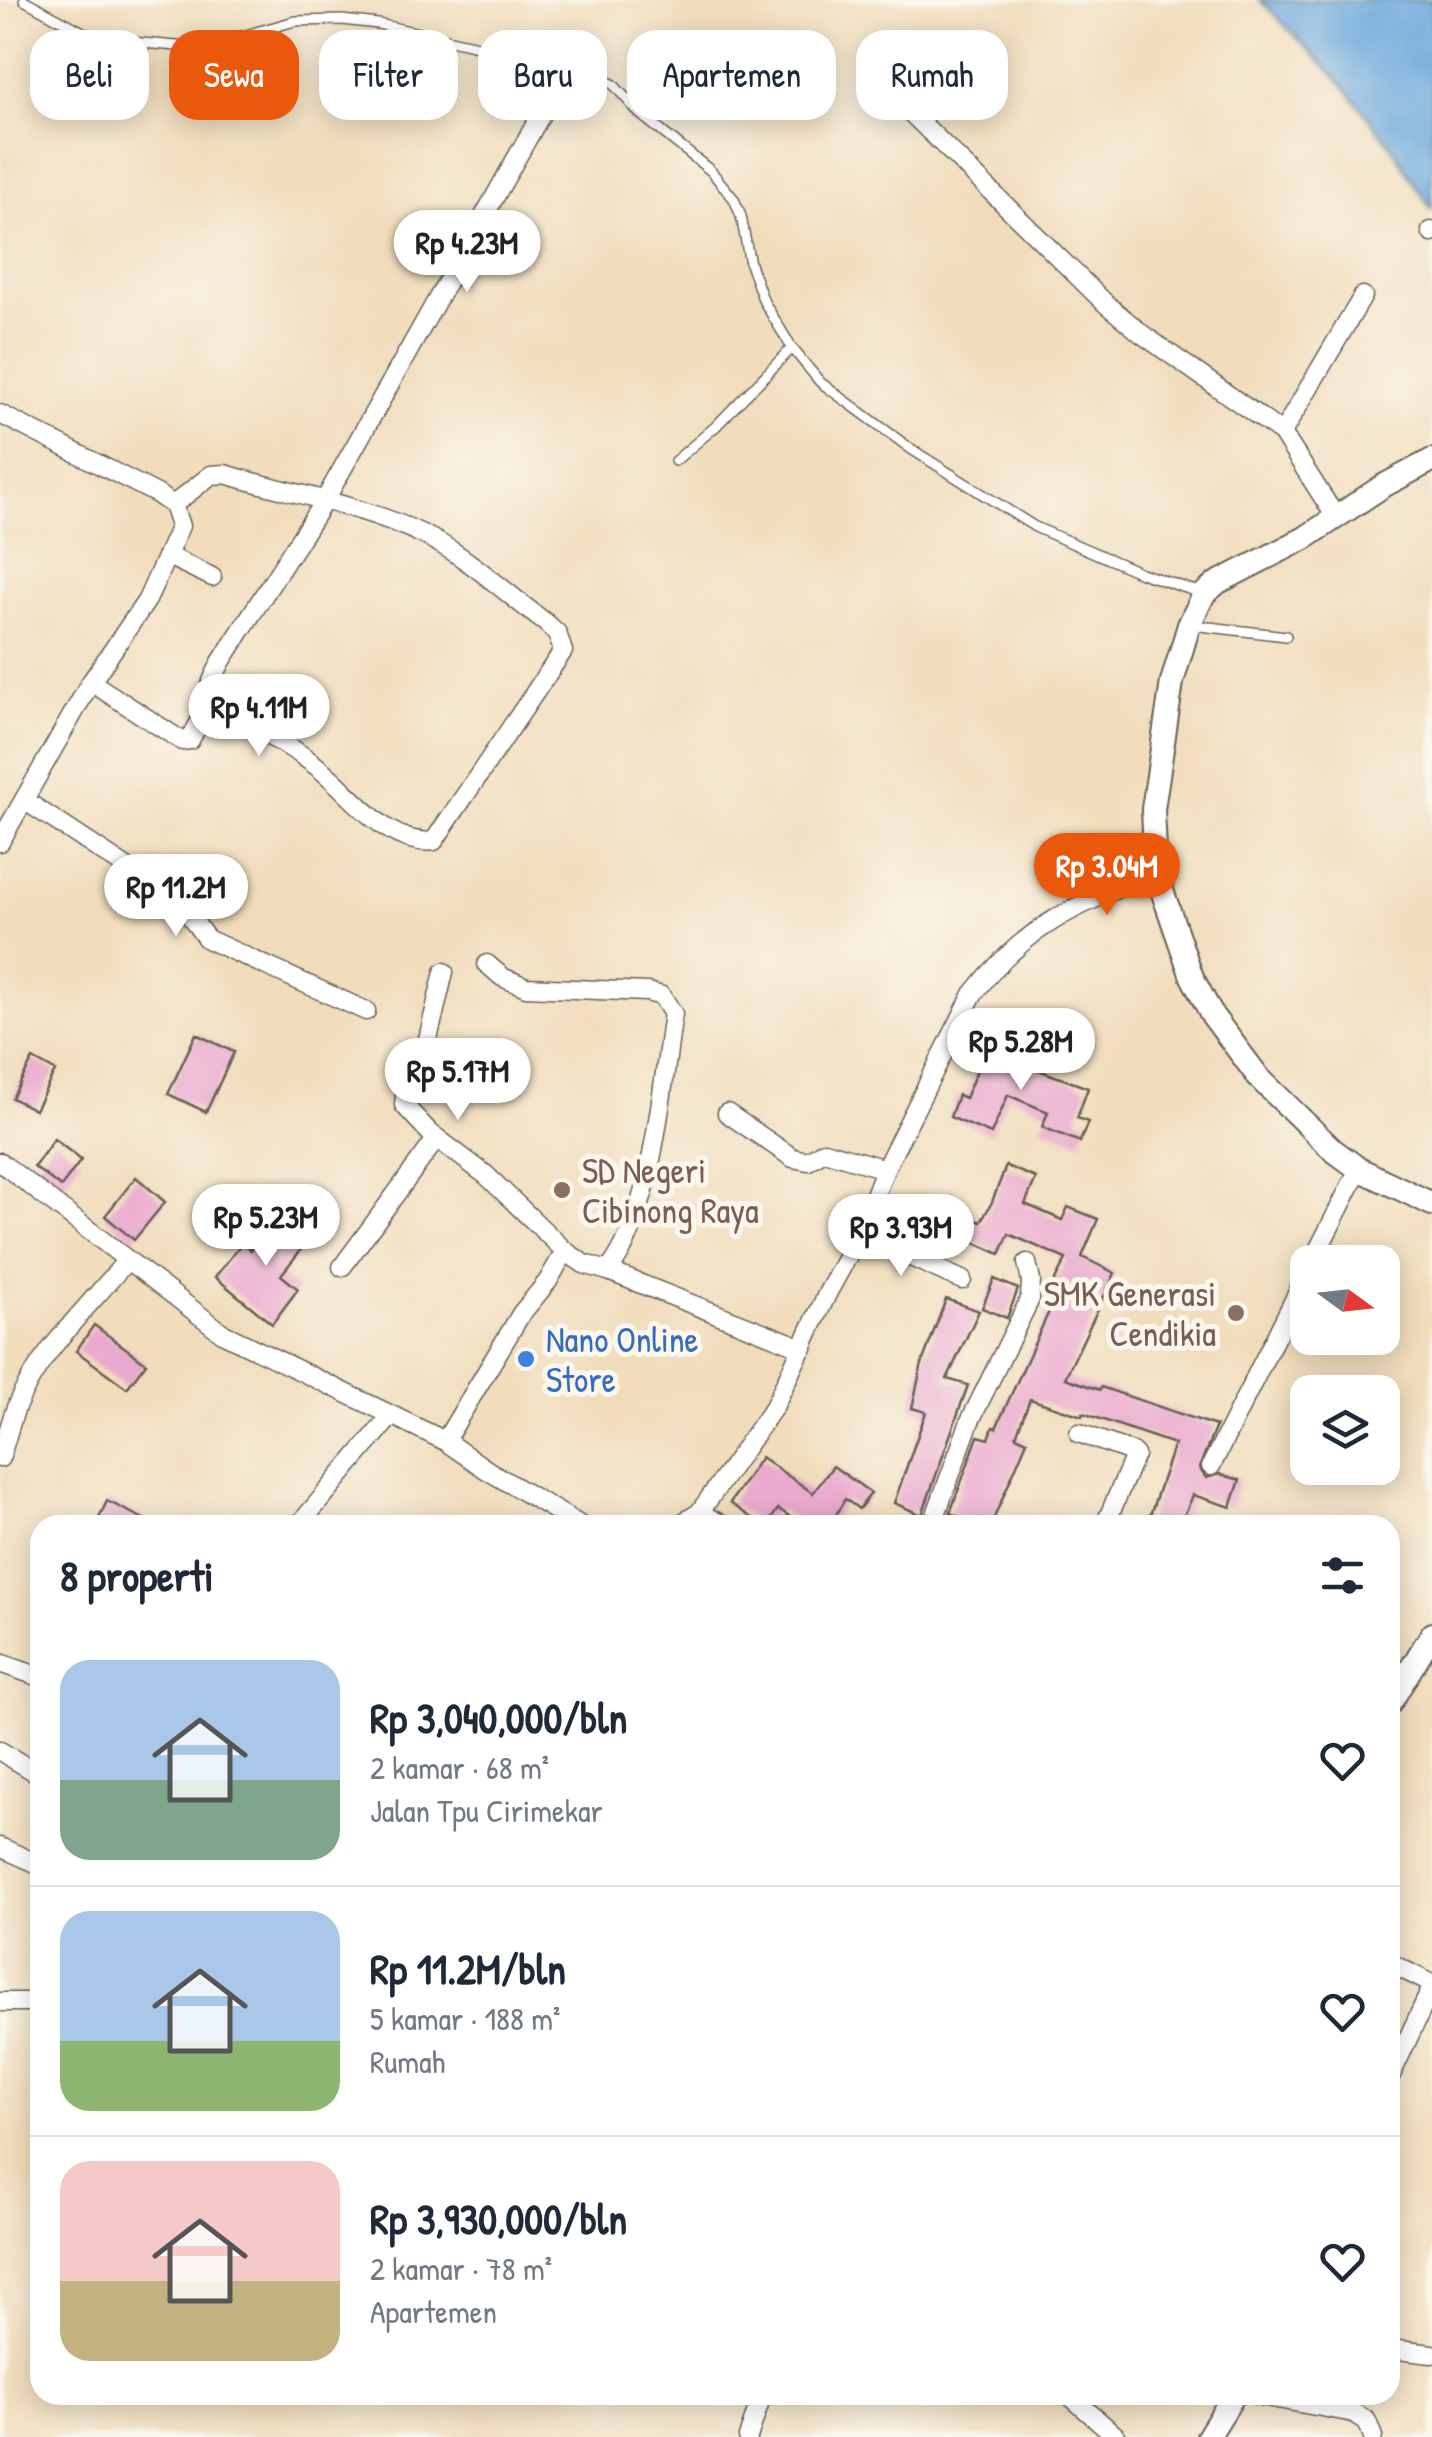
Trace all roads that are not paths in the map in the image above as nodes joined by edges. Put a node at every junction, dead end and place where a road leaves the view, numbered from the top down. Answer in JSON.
{"nodes":[{"id":1,"x":24,"y":0,"type":"edge"},
{"id":2,"x":260,"y":30,"type":"edge"},
{"id":3,"x":169,"y":46,"type":"edge"},
{"id":4,"x":478,"y":47,"type":"edge"},
{"id":5,"x":607,"y":81,"type":"edge"},
{"id":6,"x":538,"y":120,"type":"edge"},
{"id":7,"x":918,"y":120,"type":"edge"},
{"id":8,"x":1364,"y":296,"type":"dead end"},
{"id":9,"x":792,"y":348,"type":"junction"},
{"id":10,"x":0,"y":414,"type":"edge"},
{"id":11,"x":1282,"y":433,"type":"junction"},
{"id":12,"x":1432,"y":460,"type":"edge"},
{"id":13,"x":675,"y":462,"type":"dead end"},
{"id":14,"x":326,"y":498,"type":"junction"},
{"id":15,"x":173,"y":505,"type":"junction"},
{"id":16,"x":1336,"y":519,"type":"junction"},
{"id":17,"x":168,"y":556,"type":"junction"},
{"id":18,"x":212,"y":578,"type":"dead end"},
{"id":19,"x":1218,"y":583,"type":"junction"},
{"id":20,"x":1189,"y":625,"type":"junction"},
{"id":21,"x":1286,"y":636,"type":"dead end"},
{"id":22,"x":91,"y":682,"type":"junction"},
{"id":23,"x":204,"y":714,"type":"junction"},
{"id":24,"x":24,"y":800,"type":"junction"},
{"id":25,"x":0,"y":842,"type":"edge"},
{"id":26,"x":1156,"y":873,"type":"junction"},
{"id":27,"x":487,"y":964,"type":"dead end"},
{"id":28,"x":444,"y":972,"type":"dead end"},
{"id":29,"x":366,"y":1011,"type":"dead end"},
{"id":30,"x":727,"y":1113,"type":"dead end"},
{"id":31,"x":437,"y":1138,"type":"junction"},
{"id":32,"x":1359,"y":1168,"type":"junction"},
{"id":33,"x":884,"y":1169,"type":"junction"},
{"id":34,"x":2,"y":1170,"type":"edge"},
{"id":35,"x":1432,"y":1204,"type":"edge"},
{"id":36,"x":860,"y":1234,"type":"junction"},
{"id":37,"x":1320,"y":1245,"type":"edge"},
{"id":38,"x":565,"y":1251,"type":"junction"},
{"id":39,"x":126,"y":1261,"type":"junction"},
{"id":40,"x":1027,"y":1263,"type":"dead end"},
{"id":41,"x":342,"y":1267,"type":"dead end"},
{"id":42,"x":608,"y":1271,"type":"junction"},
{"id":43,"x":962,"y":1280,"type":"dead end"},
{"id":44,"x":1290,"y":1308,"type":"edge"},
{"id":45,"x":803,"y":1348,"type":"junction"},
{"id":46,"x":391,"y":1416,"type":"junction"},
{"id":47,"x":1079,"y":1433,"type":"dead end"},
{"id":48,"x":445,"y":1441,"type":"junction"},
{"id":49,"x":0,"y":1458,"type":"edge"},
{"id":50,"x":1212,"y":1466,"type":"dead end"},
{"id":51,"x":551,"y":1508,"type":"junction"},
{"id":52,"x":699,"y":1513,"type":"junction"},
{"id":53,"x":307,"y":1515,"type":"edge"},
{"id":54,"x":546,"y":1515,"type":"edge"},
{"id":55,"x":563,"y":1515,"type":"edge"},
{"id":56,"x":696,"y":1515,"type":"edge"},
{"id":57,"x":703,"y":1515,"type":"edge"},
{"id":58,"x":936,"y":1515,"type":"edge"},
{"id":59,"x":1109,"y":1515,"type":"edge"},
{"id":60,"x":1432,"y":1634,"type":"edge"},
{"id":61,"x":0,"y":1664,"type":"edge"},
{"id":62,"x":1400,"y":1672,"type":"edge"},
{"id":63,"x":30,"y":1673,"type":"edge"},
{"id":64,"x":0,"y":1751,"type":"edge"},
{"id":65,"x":30,"y":1769,"type":"edge"},
{"id":66,"x":0,"y":1846,"type":"edge"},
{"id":67,"x":30,"y":1860,"type":"edge"},
{"id":68,"x":1400,"y":1968,"type":"edge"},
{"id":69,"x":1432,"y":1986,"type":"edge"},
{"id":70,"x":0,"y":2002,"type":"edge"},
{"id":71,"x":30,"y":2002,"type":"edge"},
{"id":72,"x":1400,"y":2055,"type":"edge"},
{"id":73,"x":1400,"y":2351,"type":"edge"},
{"id":74,"x":1432,"y":2354,"type":"edge"},
{"id":75,"x":759,"y":2405,"type":"edge"},
{"id":76,"x":1080,"y":2405,"type":"edge"},
{"id":77,"x":1228,"y":2405,"type":"edge"},
{"id":78,"x":1310,"y":2405,"type":"edge"},
{"id":79,"x":748,"y":2437,"type":"edge"},
{"id":80,"x":1117,"y":2437,"type":"edge"},
{"id":81,"x":1208,"y":2437,"type":"edge"},
{"id":82,"x":1372,"y":2437,"type":"edge"}],
"edges":[{"from":1,"to":3,"type":"lane"},
{"from":2,"to":4,"type":"lane"},
{"from":5,"to":9,"type":"lane"},
{"from":6,"to":14,"type":"street"},
{"from":7,"to":11,"type":"street"},
{"from":8,"to":11,"type":"street"},
{"from":9,"to":13,"type":"lane"},
{"from":9,"to":19,"type":"lane"},
{"from":10,"to":15,"type":"street"},
{"from":11,"to":16,"type":"street"},
{"from":12,"to":16,"type":"street"},
{"from":14,"to":15,"type":"street"},
{"from":14,"to":23,"type":"street"},
{"from":14,"to":23,"type":"street"},
{"from":15,"to":17,"type":"street"},
{"from":16,"to":19,"type":"street"},
{"from":17,"to":18,"type":"street"},
{"from":17,"to":22,"type":"street"},
{"from":19,"to":20,"type":"street"},
{"from":20,"to":21,"type":"lane"},
{"from":20,"to":26,"type":"street"},
{"from":22,"to":23,"type":"street"},
{"from":22,"to":24,"type":"street"},
{"from":24,"to":25,"type":"street"},
{"from":24,"to":29,"type":"street"},
{"from":26,"to":32,"type":"street"},
{"from":26,"to":33,"type":"street"},
{"from":27,"to":42,"type":"street"},
{"from":28,"to":31,"type":"street"},
{"from":30,"to":33,"type":"street"},
{"from":31,"to":38,"type":"street"},
{"from":31,"to":41,"type":"street"},
{"from":32,"to":35,"type":"street"},
{"from":32,"to":37,"type":"street"},
{"from":33,"to":36,"type":"street"},
{"from":34,"to":39,"type":"street"},
{"from":36,"to":43,"type":"street"},
{"from":36,"to":45,"type":"street"},
{"from":38,"to":42,"type":"street"},
{"from":38,"to":48,"type":"street"},
{"from":39,"to":46,"type":"street"},
{"from":39,"to":49,"type":"street"},
{"from":40,"to":58,"type":"street"},
{"from":42,"to":45,"type":"street"},
{"from":44,"to":50,"type":"street"},
{"from":45,"to":52,"type":"street"},
{"from":46,"to":48,"type":"street"},
{"from":46,"to":53,"type":"street"},
{"from":47,"to":59,"type":"street"},
{"from":48,"to":51,"type":"street"},
{"from":51,"to":54,"type":"street"},
{"from":51,"to":55,"type":"street"},
{"from":52,"to":56,"type":"street"},
{"from":52,"to":57,"type":"street"},
{"from":60,"to":62,"type":"street"},
{"from":61,"to":63,"type":"street"},
{"from":64,"to":65,"type":"street"},
{"from":66,"to":67,"type":"street"},
{"from":68,"to":69,"type":"street"},
{"from":69,"to":72,"type":"street"},
{"from":70,"to":71,"type":"street"},
{"from":73,"to":74,"type":"street"},
{"from":75,"to":79,"type":"street"},
{"from":76,"to":80,"type":"street"},
{"from":77,"to":81,"type":"street"},
{"from":78,"to":82,"type":"street"}]}
